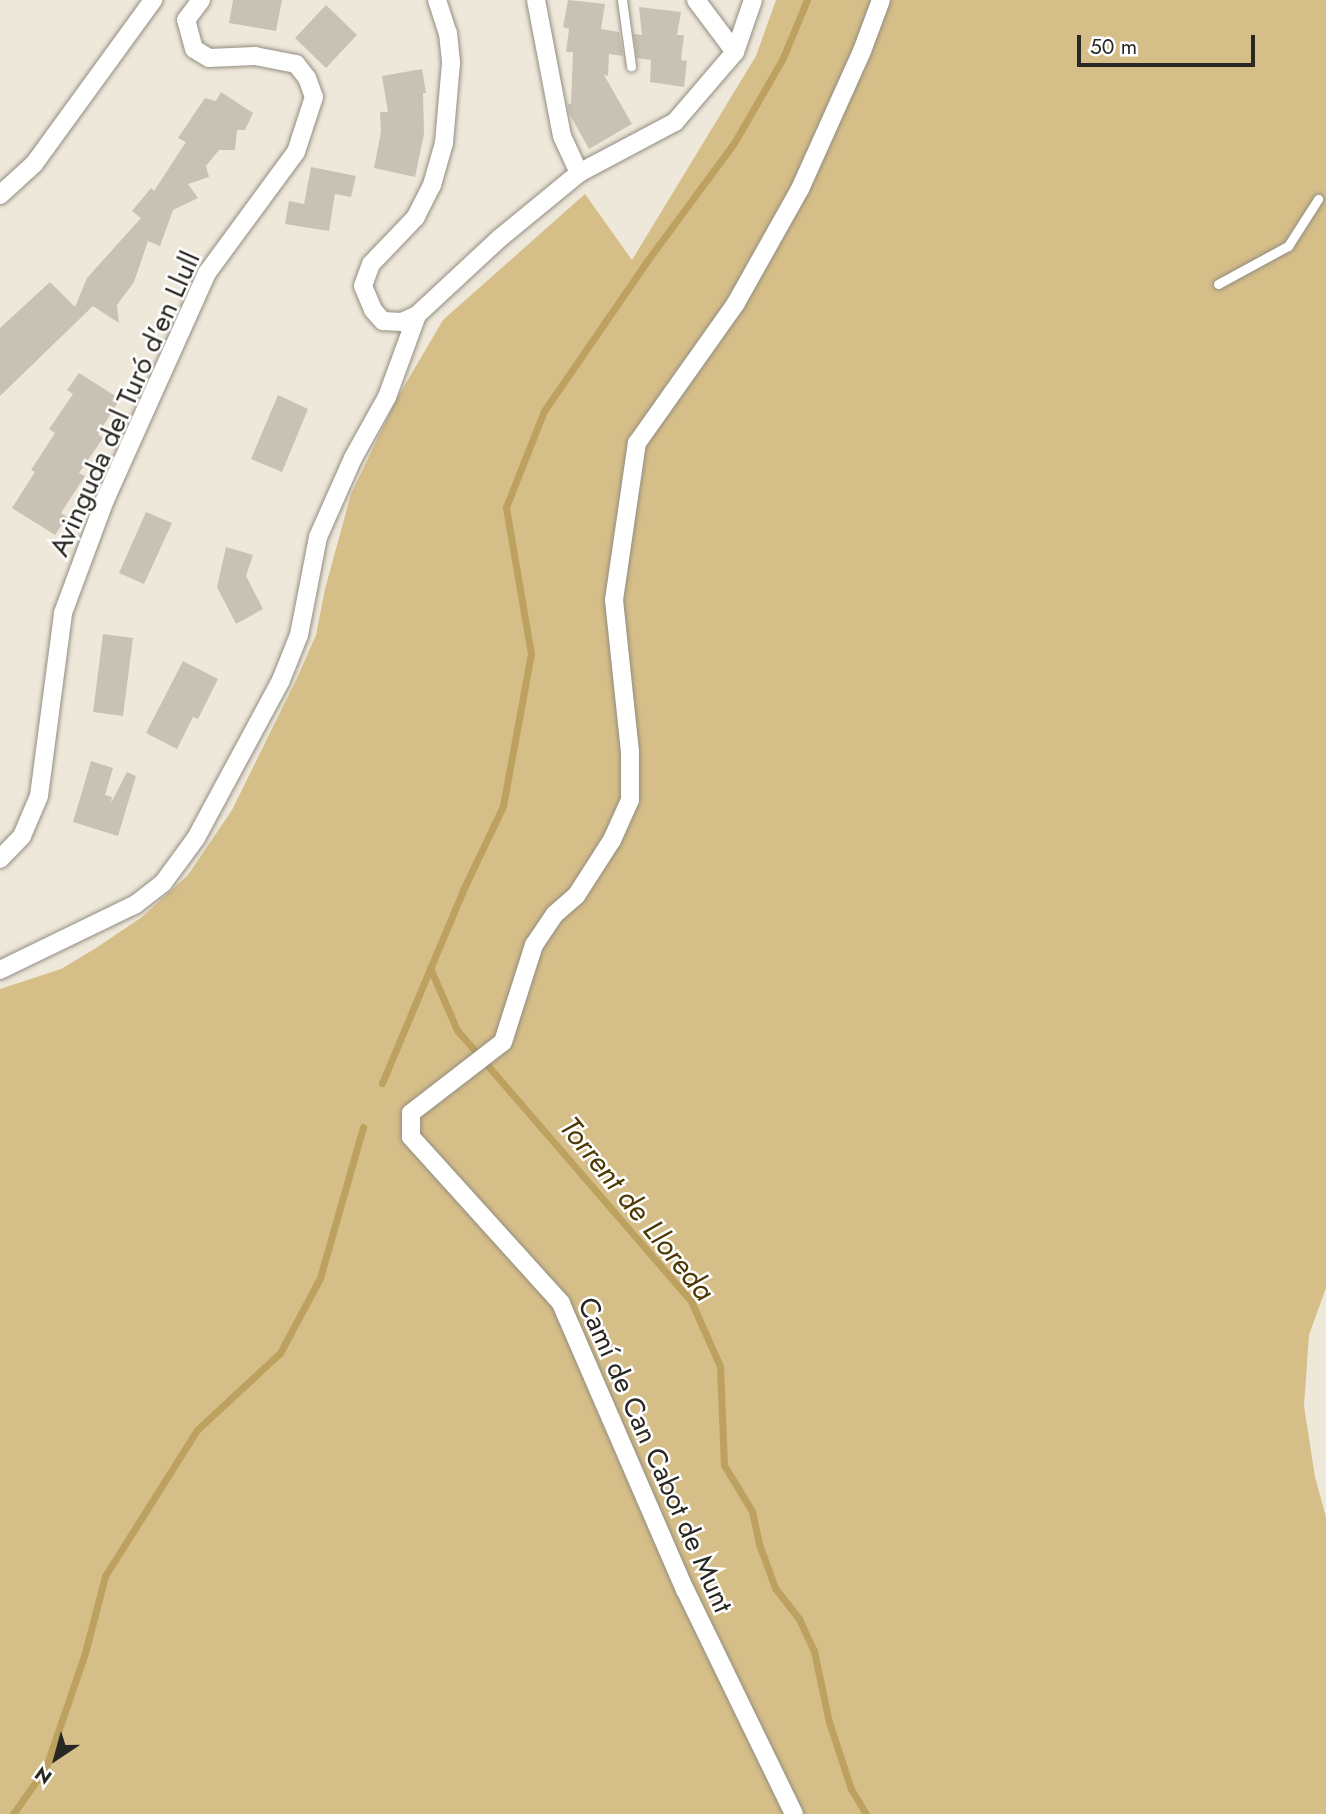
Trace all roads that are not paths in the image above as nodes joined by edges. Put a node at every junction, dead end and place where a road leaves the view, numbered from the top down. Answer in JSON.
{"nodes":[{"id":1,"x":153,"y":0,"type":"edge"},
{"id":2,"x":201,"y":0,"type":"edge"},
{"id":3,"x":437,"y":0,"type":"edge"},
{"id":4,"x":537,"y":0,"type":"edge"},
{"id":5,"x":622,"y":0,"type":"edge"},
{"id":6,"x":696,"y":0,"type":"edge"},
{"id":7,"x":753,"y":0,"type":"edge"},
{"id":8,"x":881,"y":0,"type":"edge"},
{"id":9,"x":735,"y":52,"type":"junction"},
{"id":10,"x":631,"y":66,"type":"dead end"},
{"id":11,"x":579,"y":173,"type":"junction"},
{"id":12,"x":0,"y":195,"type":"edge"},
{"id":13,"x":1318,"y":199,"type":"dead end"},
{"id":14,"x":1219,"y":284,"type":"dead end"},
{"id":15,"x":417,"y":315,"type":"junction"},
{"id":16,"x":0,"y":859,"type":"edge"},
{"id":17,"x":0,"y":970,"type":"edge"},
{"id":18,"x":794,"y":1814,"type":"edge"}],
"edges":[{"from":1,"to":12,"type":"street"},
{"from":2,"to":16,"type":"street","name":"Avinguda del Turó d'en Llull"},
{"from":3,"to":15,"type":"street"},
{"from":4,"to":11,"type":"street"},
{"from":5,"to":10,"type":"lane"},
{"from":6,"to":9,"type":"street"},
{"from":7,"to":9,"type":"street"},
{"from":8,"to":18,"type":"street","name":"Camí de Can Cabot de Munt"},
{"from":9,"to":11,"type":"street"},
{"from":11,"to":15,"type":"street"},
{"from":13,"to":14,"type":"lane"},
{"from":15,"to":17,"type":"street"}]}
